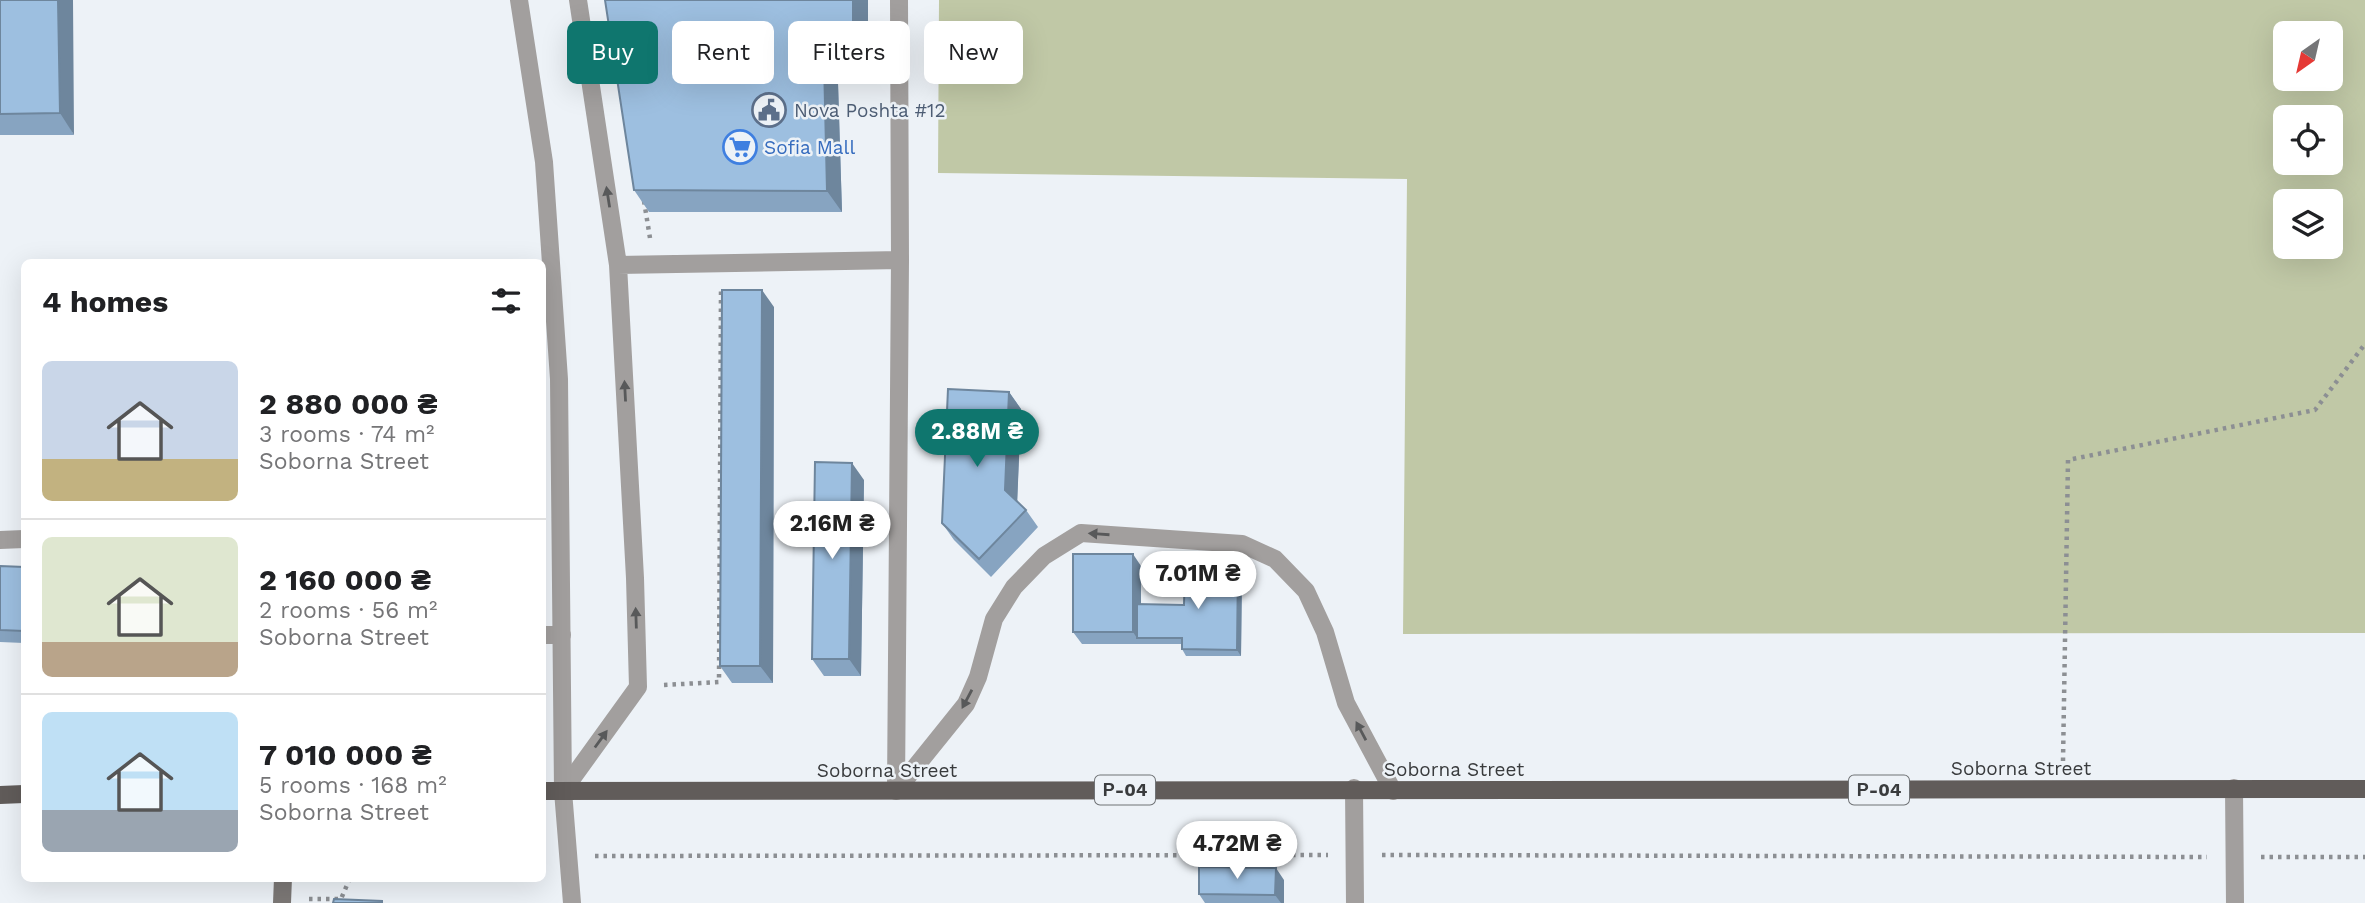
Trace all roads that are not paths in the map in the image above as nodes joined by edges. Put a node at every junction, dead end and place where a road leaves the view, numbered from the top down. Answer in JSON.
{"nodes":[{"id":1,"x":519,"y":0,"type":"edge"},
{"id":2,"x":578,"y":0,"type":"edge"},
{"id":3,"x":899,"y":0,"type":"edge"},
{"id":4,"x":900,"y":260,"type":"junction"},
{"id":5,"x":618,"y":265,"type":"junction"},
{"id":6,"x":21,"y":539,"type":"edge"},
{"id":7,"x":0,"y":540,"type":"edge"},
{"id":8,"x":546,"y":635,"type":"edge"},
{"id":9,"x":562,"y":635,"type":"junction"},
{"id":10,"x":2234,"y":788,"type":"junction"},
{"id":11,"x":1354,"y":789,"type":"junction"},
{"id":12,"x":2365,"y":789,"type":"edge"},
{"id":13,"x":546,"y":791,"type":"edge"},
{"id":14,"x":563,"y":791,"type":"junction"},
{"id":15,"x":896,"y":791,"type":"junction"},
{"id":16,"x":1394,"y":791,"type":"junction"},
{"id":17,"x":21,"y":794,"type":"edge"},
{"id":18,"x":0,"y":795,"type":"edge"},
{"id":19,"x":283,"y":882,"type":"edge"},
{"id":20,"x":282,"y":900,"type":"edge"},
{"id":21,"x":572,"y":903,"type":"edge"},
{"id":22,"x":1356,"y":903,"type":"edge"},
{"id":23,"x":2235,"y":903,"type":"edge"}],
"edges":[{"from":1,"to":9,"type":"street"},
{"from":5,"to":2,"type":"street","one_way":true},
{"from":3,"to":4,"type":"street"},
{"from":4,"to":5,"type":"street"},
{"from":4,"to":15,"type":"street"},
{"from":14,"to":5,"type":"street","one_way":true},
{"from":6,"to":7,"type":"street"},
{"from":8,"to":9,"type":"street"},
{"from":9,"to":14,"type":"street"},
{"from":10,"to":12,"type":"main road","name":"Soborna Street","number":"Р-04"},
{"from":10,"to":16,"type":"main road","name":"Soborna Street","number":"Р-04"},
{"from":10,"to":23,"type":"street"},
{"from":11,"to":15,"type":"main road","name":"Soborna Street","number":"Р-04"},
{"from":11,"to":16,"type":"main road","name":"Soborna Street","number":"Р-04"},
{"from":11,"to":22,"type":"street"},
{"from":13,"to":14,"type":"main road","name":"Soborna Street","number":"Р-04"},
{"from":14,"to":15,"type":"main road","name":"Soborna Street","number":"Р-04"},
{"from":14,"to":21,"type":"street"},
{"from":16,"to":15,"type":"street","one_way":true},
{"from":17,"to":18,"type":"main road"},
{"from":19,"to":20,"type":"street"}]}
